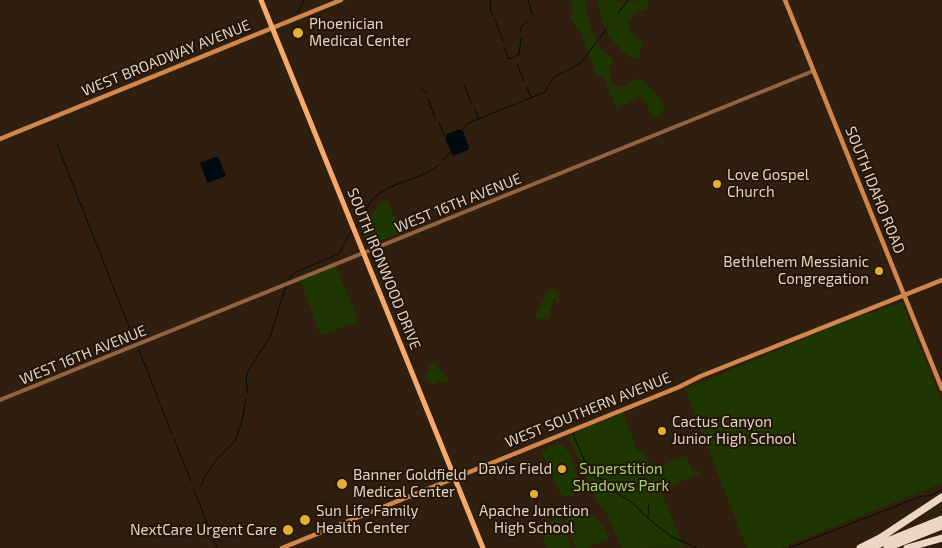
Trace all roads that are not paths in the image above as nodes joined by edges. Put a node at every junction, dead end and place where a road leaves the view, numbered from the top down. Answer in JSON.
{"nodes":[{"id":1,"x":261,"y":0,"type":"edge"},
{"id":2,"x":342,"y":0,"type":"edge"},
{"id":3,"x":784,"y":0,"type":"edge"},
{"id":4,"x":272,"y":28,"type":"junction"},
{"id":5,"x":813,"y":71,"type":"junction"},
{"id":6,"x":0,"y":139,"type":"edge"},
{"id":7,"x":364,"y":253,"type":"junction"},
{"id":8,"x":942,"y":280,"type":"edge"},
{"id":9,"x":904,"y":296,"type":"junction"},
{"id":10,"x":942,"y":389,"type":"edge"},
{"id":11,"x":0,"y":400,"type":"edge"},
{"id":12,"x":454,"y":478,"type":"junction"},
{"id":13,"x":942,"y":497,"type":"edge"},
{"id":14,"x":942,"y":519,"type":"edge"},
{"id":15,"x":942,"y":526,"type":"edge"},
{"id":16,"x":942,"y":538,"type":"edge"},
{"id":17,"x":282,"y":548,"type":"edge"},
{"id":18,"x":483,"y":548,"type":"edge"},
{"id":19,"x":860,"y":548,"type":"edge"},
{"id":20,"x":870,"y":548,"type":"edge"},
{"id":21,"x":887,"y":548,"type":"edge"},
{"id":22,"x":907,"y":548,"type":"edge"}],
"edges":[{"from":1,"to":4,"type":"main road","name":"SOUTH IRONWOOD DRIVE"},
{"from":2,"to":4,"type":"main road","name":"WEST BROADWAY AVENUE"},
{"from":3,"to":5,"type":"main road","name":"SOUTH IDAHO ROAD"},
{"from":4,"to":6,"type":"main road","name":"WEST BROADWAY AVENUE"},
{"from":4,"to":7,"type":"main road","name":"SOUTH IRONWOOD DRIVE"},
{"from":5,"to":7,"type":"street","name":"WEST 16TH AVENUE"},
{"from":5,"to":9,"type":"main road","name":"SOUTH IDAHO ROAD"},
{"from":7,"to":11,"type":"street","name":"WEST 16TH AVENUE"},
{"from":7,"to":12,"type":"main road","name":"SOUTH IRONWOOD DRIVE"},
{"from":8,"to":9,"type":"main road","name":"WEST SOUTHERN AVENUE"},
{"from":9,"to":10,"type":"main road","name":"SOUTH IDAHO ROAD"},
{"from":9,"to":12,"type":"main road","name":"WEST SOUTHERN AVENUE"},
{"from":12,"to":17,"type":"main road","name":"WEST SOUTHERN AVENUE"},
{"from":12,"to":18,"type":"main road","name":"SOUTH IRONWOOD DRIVE"},
{"from":13,"to":19,"type":"highway"},
{"from":14,"to":20,"type":"highway"},
{"from":15,"to":21,"type":"highway"},
{"from":16,"to":22,"type":"highway"}]}
